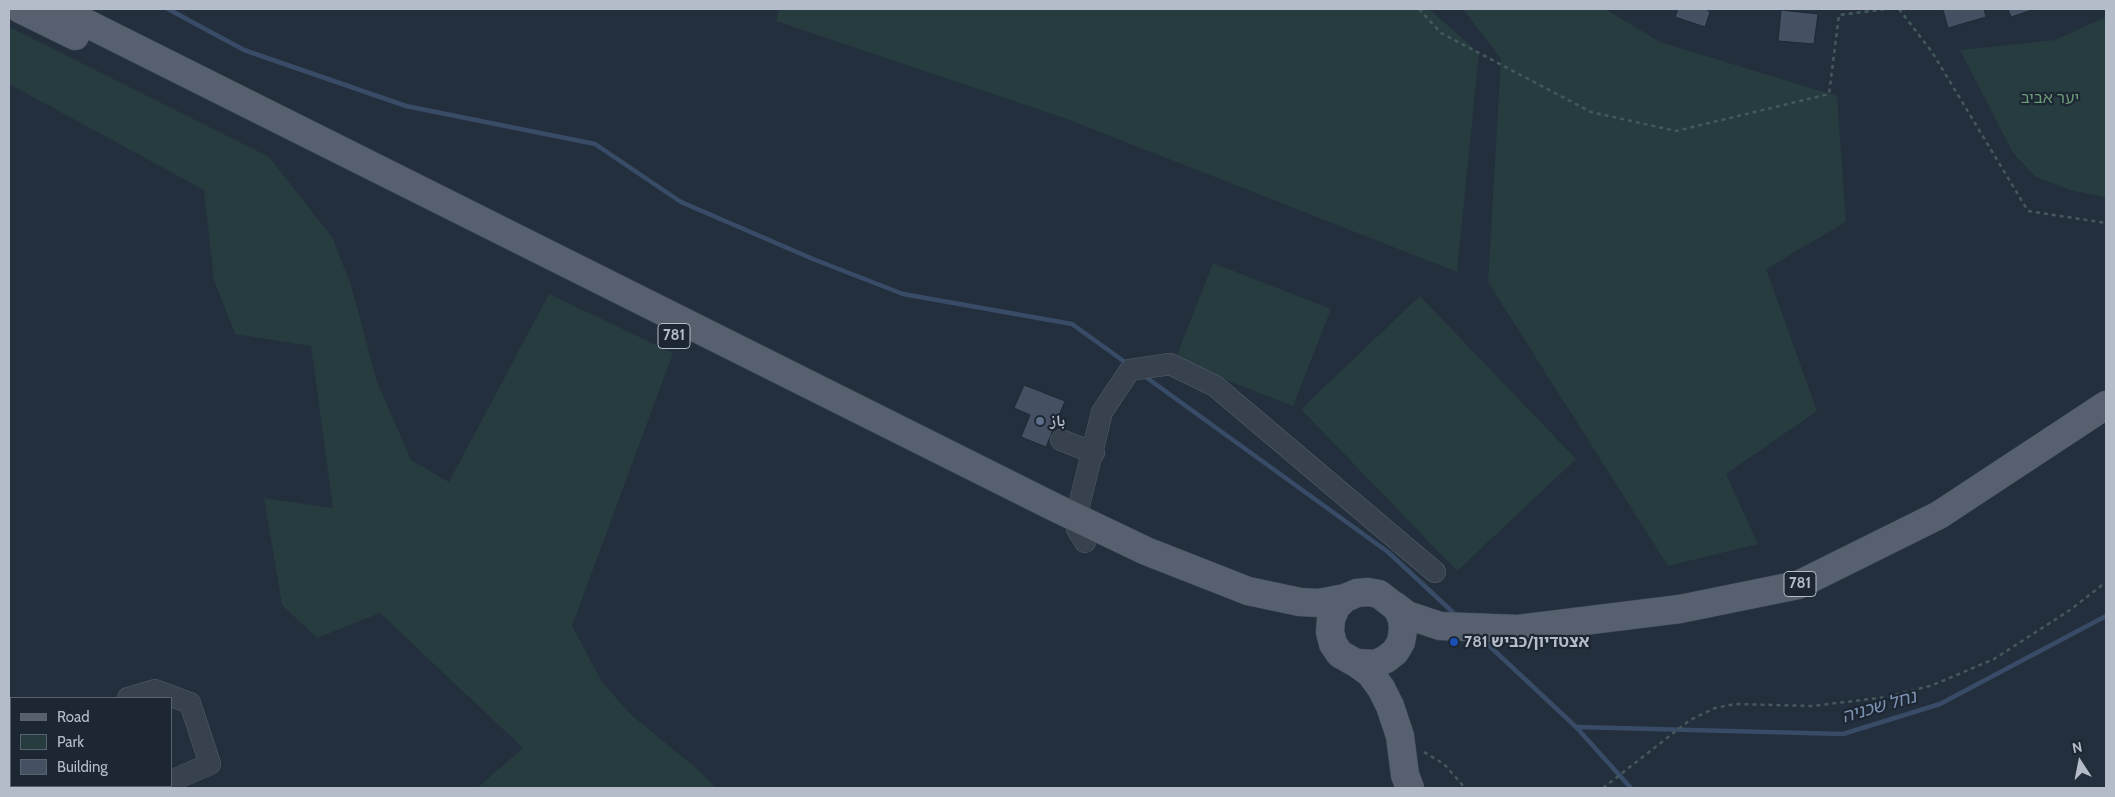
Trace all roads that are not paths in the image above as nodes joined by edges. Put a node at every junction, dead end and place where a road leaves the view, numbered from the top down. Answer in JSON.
{"nodes":[{"id":1,"x":20,"y":9,"type":"edge"},
{"id":2,"x":58,"y":9,"type":"edge"},
{"id":3,"x":2106,"y":405,"type":"edge"},
{"id":4,"x":1061,"y":440,"type":"dead end"},
{"id":5,"x":1094,"y":453,"type":"junction"},
{"id":6,"x":1080,"y":530,"type":"junction"},
{"id":7,"x":1435,"y":572,"type":"dead end"},
{"id":8,"x":1345,"y":598,"type":"junction"},
{"id":9,"x":1394,"y":605,"type":"junction"},
{"id":10,"x":1449,"y":627,"type":"junction"},
{"id":11,"x":1333,"y":644,"type":"junction"},
{"id":12,"x":1396,"y":650,"type":"junction"},
{"id":13,"x":1356,"y":663,"type":"junction"},
{"id":14,"x":131,"y":697,"type":"edge"},
{"id":15,"x":1390,"y":706,"type":"junction"},
{"id":16,"x":172,"y":782,"type":"edge"},
{"id":17,"x":1410,"y":788,"type":"edge"}],
"edges":[{"from":1,"to":6,"type":"main road","number":"781"},
{"from":2,"to":6,"type":"main road","number":"781"},
{"from":3,"to":10,"type":"main road","number":"781"},
{"from":4,"to":5,"type":"street"},
{"from":5,"to":6,"type":"street"},
{"from":5,"to":7,"type":"street"},
{"from":6,"to":8,"type":"main road","number":"781"},
{"from":6,"to":11,"type":"main road","number":"781"},
{"from":8,"to":9,"type":"main road"},
{"from":8,"to":11,"type":"main road"},
{"from":9,"to":10,"type":"main road","number":"781"},
{"from":9,"to":12,"type":"main road"},
{"from":10,"to":12,"type":"main road","number":"781"},
{"from":11,"to":13,"type":"main road"},
{"from":12,"to":13,"type":"main road"},
{"from":12,"to":15,"type":"main road"},
{"from":13,"to":15,"type":"main road"},
{"from":14,"to":16,"type":"street"},
{"from":15,"to":17,"type":"main road"}]}
